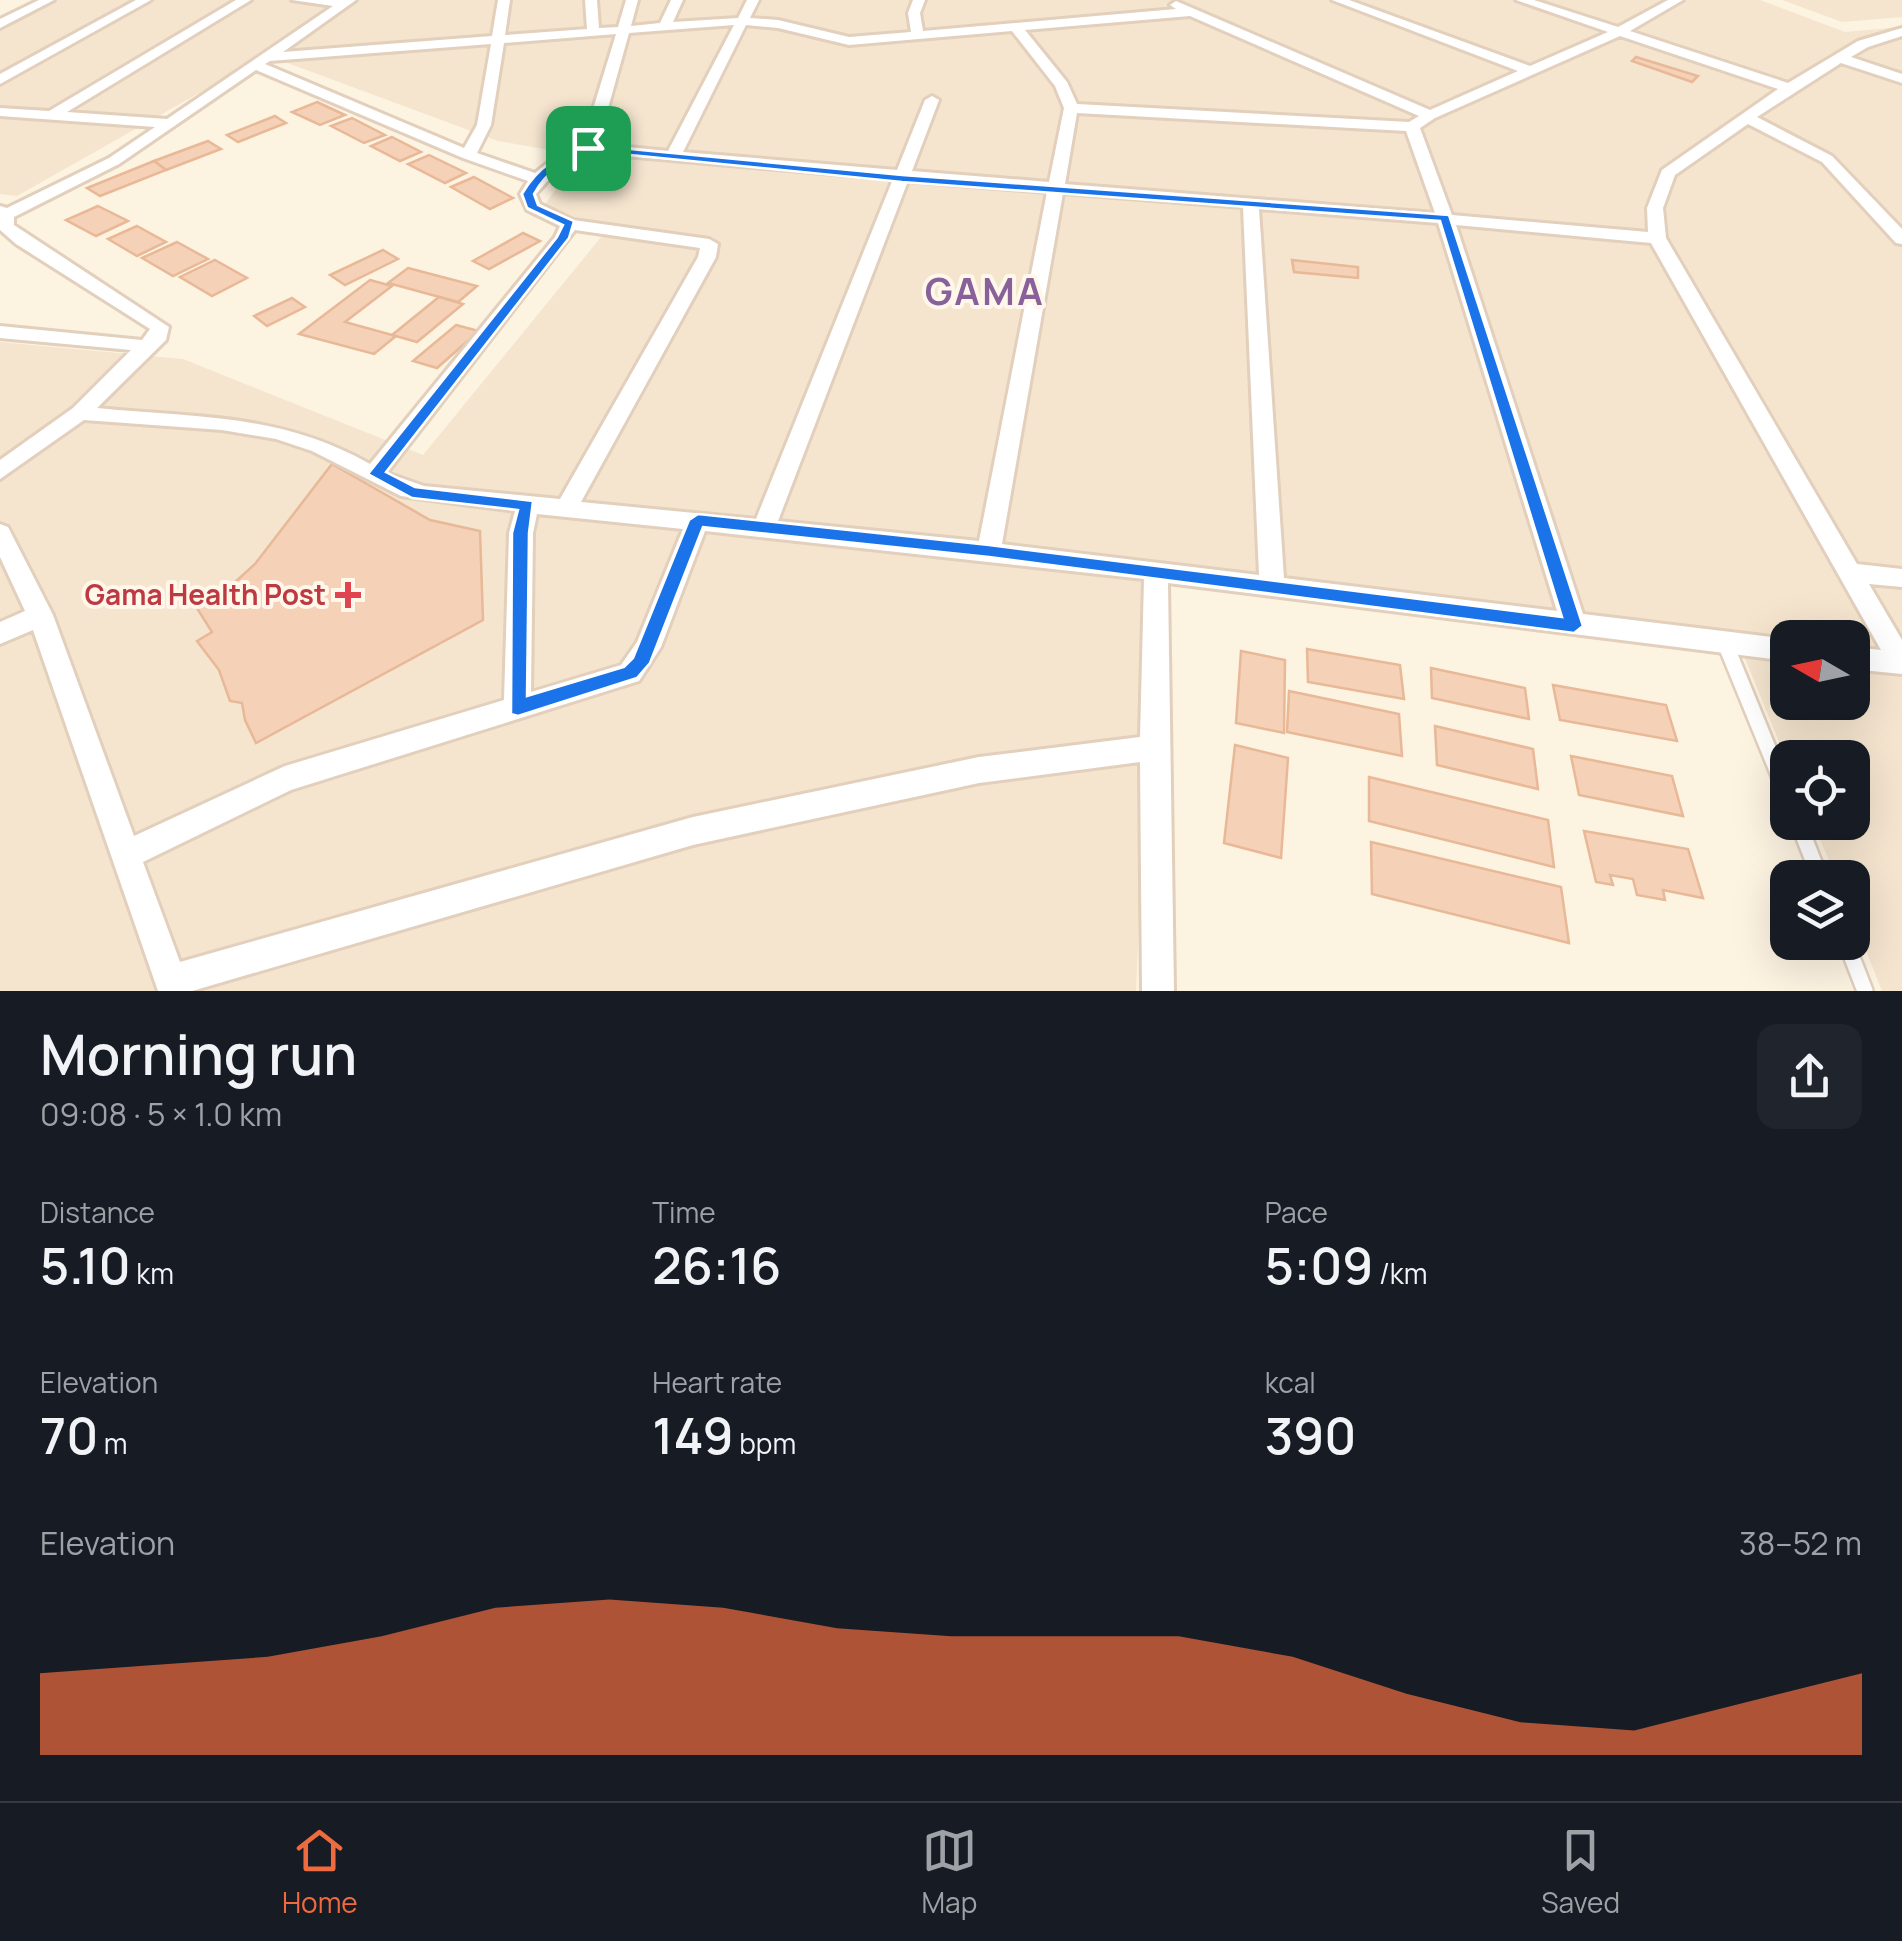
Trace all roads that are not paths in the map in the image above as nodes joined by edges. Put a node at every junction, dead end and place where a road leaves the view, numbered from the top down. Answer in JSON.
{"nodes":[{"id":1,"x":48,"y":0,"type":"edge"},
{"id":2,"x":145,"y":0,"type":"edge"},
{"id":3,"x":245,"y":0,"type":"edge"},
{"id":4,"x":298,"y":0,"type":"edge"},
{"id":5,"x":504,"y":0,"type":"edge"},
{"id":6,"x":591,"y":0,"type":"edge"},
{"id":7,"x":632,"y":0,"type":"edge"},
{"id":8,"x":677,"y":0,"type":"edge"},
{"id":9,"x":752,"y":0,"type":"edge"},
{"id":10,"x":919,"y":0,"type":"edge"},
{"id":11,"x":1163,"y":0,"type":"edge"},
{"id":12,"x":1338,"y":0,"type":"edge"},
{"id":13,"x":1522,"y":0,"type":"edge"},
{"id":14,"x":1677,"y":0,"type":"edge"},
{"id":15,"x":348,"y":2,"type":"edge"},
{"id":16,"x":0,"y":6,"type":"edge"},
{"id":17,"x":32,"y":8,"type":"junction"},
{"id":18,"x":1190,"y":12,"type":"junction"},
{"id":19,"x":742,"y":21,"type":"junction"},
{"id":20,"x":0,"y":24,"type":"edge"},
{"id":21,"x":664,"y":26,"type":"junction"},
{"id":22,"x":1016,"y":27,"type":"junction"},
{"id":23,"x":625,"y":28,"type":"junction"},
{"id":24,"x":593,"y":30,"type":"junction"},
{"id":25,"x":1619,"y":32,"type":"junction"},
{"id":26,"x":1902,"y":32,"type":"edge"},
{"id":27,"x":498,"y":36,"type":"junction"},
{"id":28,"x":918,"y":37,"type":"junction"},
{"id":29,"x":1841,"y":58,"type":"junction"},
{"id":30,"x":259,"y":60,"type":"junction"},
{"id":31,"x":1534,"y":72,"type":"junction"},
{"id":32,"x":0,"y":80,"type":"edge"},
{"id":33,"x":1902,"y":80,"type":"edge"},
{"id":34,"x":1789,"y":88,"type":"junction"},
{"id":35,"x":932,"y":100,"type":"dead end"},
{"id":36,"x":1071,"y":108,"type":"junction"},
{"id":37,"x":0,"y":112,"type":"edge"},
{"id":38,"x":54,"y":114,"type":"junction"},
{"id":39,"x":1430,"y":115,"type":"junction"},
{"id":40,"x":1746,"y":118,"type":"junction"},
{"id":41,"x":168,"y":123,"type":"junction"},
{"id":42,"x":1412,"y":127,"type":"junction"},
{"id":43,"x":588,"y":148,"type":"junction"},
{"id":44,"x":468,"y":154,"type":"junction"},
{"id":45,"x":673,"y":156,"type":"junction"},
{"id":46,"x":537,"y":178,"type":"junction"},
{"id":47,"x":902,"y":178,"type":"junction"},
{"id":48,"x":1054,"y":187,"type":"junction"},
{"id":49,"x":1252,"y":204,"type":"junction"},
{"id":50,"x":3,"y":213,"type":"edge"},
{"id":51,"x":1445,"y":218,"type":"junction"},
{"id":52,"x":570,"y":224,"type":"junction"},
{"id":53,"x":1657,"y":238,"type":"junction"},
{"id":54,"x":1902,"y":239,"type":"edge"},
{"id":55,"x":22,"y":240,"type":"junction"},
{"id":56,"x":0,"y":249,"type":"edge"},
{"id":57,"x":0,"y":332,"type":"edge"},
{"id":58,"x":142,"y":350,"type":"junction"},
{"id":59,"x":80,"y":413,"type":"junction"},
{"id":60,"x":0,"y":471,"type":"edge"},
{"id":61,"x":376,"y":474,"type":"junction"},
{"id":62,"x":528,"y":505,"type":"junction"},
{"id":63,"x":566,"y":509,"type":"junction"},
{"id":64,"x":698,"y":520,"type":"junction"},
{"id":65,"x":764,"y":526,"type":"junction"},
{"id":66,"x":3,"y":546,"type":"edge"},
{"id":67,"x":989,"y":551,"type":"junction"},
{"id":68,"x":1850,"y":572,"type":"junction"},
{"id":69,"x":1156,"y":574,"type":"junction"},
{"id":70,"x":1902,"y":578,"type":"edge"},
{"id":71,"x":1272,"y":588,"type":"junction"},
{"id":72,"x":40,"y":615,"type":"junction"},
{"id":73,"x":1574,"y":626,"type":"junction"},
{"id":74,"x":0,"y":634,"type":"edge"},
{"id":75,"x":1725,"y":643,"type":"junction"},
{"id":76,"x":1770,"y":648,"type":"edge"},
{"id":77,"x":1870,"y":660,"type":"edge"},
{"id":78,"x":1902,"y":663,"type":"edge"},
{"id":79,"x":518,"y":708,"type":"junction"},
{"id":80,"x":1154,"y":748,"type":"junction"},
{"id":81,"x":1770,"y":754,"type":"edge"},
{"id":82,"x":128,"y":854,"type":"junction"},
{"id":83,"x":1853,"y":960,"type":"edge"},
{"id":84,"x":172,"y":986,"type":"edge"},
{"id":85,"x":1158,"y":991,"type":"edge"},
{"id":86,"x":1866,"y":991,"type":"edge"}],
"edges":[{"from":1,"to":17,"type":"street"},
{"from":2,"to":32,"type":"street"},
{"from":3,"to":38,"type":"street"},
{"from":4,"to":15,"type":"street"},
{"from":5,"to":27,"type":"street"},
{"from":6,"to":24,"type":"street"},
{"from":7,"to":23,"type":"street"},
{"from":8,"to":21,"type":"street"},
{"from":9,"to":19,"type":"street"},
{"from":10,"to":28,"type":"street"},
{"from":11,"to":18,"type":"street"},
{"from":12,"to":31,"type":"street"},
{"from":13,"to":25,"type":"street"},
{"from":14,"to":25,"type":"street"},
{"from":15,"to":30,"type":"street"},
{"from":16,"to":17,"type":"street"},
{"from":17,"to":20,"type":"street"},
{"from":18,"to":22,"type":"street"},
{"from":18,"to":39,"type":"street"},
{"from":19,"to":21,"type":"street"},
{"from":19,"to":28,"type":"street"},
{"from":19,"to":45,"type":"street"},
{"from":21,"to":23,"type":"street"},
{"from":22,"to":28,"type":"street"},
{"from":22,"to":36,"type":"street"},
{"from":23,"to":24,"type":"street"},
{"from":23,"to":43,"type":"street"},
{"from":24,"to":27,"type":"street"},
{"from":25,"to":31,"type":"street"},
{"from":25,"to":34,"type":"street"},
{"from":26,"to":29,"type":"street"},
{"from":27,"to":30,"type":"street"},
{"from":27,"to":44,"type":"street"},
{"from":29,"to":33,"type":"street"},
{"from":29,"to":34,"type":"street"},
{"from":30,"to":41,"type":"street"},
{"from":30,"to":44,"type":"street"},
{"from":31,"to":39,"type":"street"},
{"from":34,"to":40,"type":"street"},
{"from":35,"to":47,"type":"street"},
{"from":36,"to":42,"type":"street"},
{"from":36,"to":48,"type":"street"},
{"from":37,"to":38,"type":"street"},
{"from":38,"to":41,"type":"street"},
{"from":39,"to":42,"type":"street"},
{"from":40,"to":53,"type":"street"},
{"from":40,"to":54,"type":"street"},
{"from":41,"to":50,"type":"street"},
{"from":42,"to":51,"type":"street"},
{"from":43,"to":45,"type":"street"},
{"from":43,"to":46,"type":"street"},
{"from":44,"to":46,"type":"street"},
{"from":45,"to":47,"type":"street"},
{"from":46,"to":52,"type":"street"},
{"from":47,"to":48,"type":"street"},
{"from":47,"to":65,"type":"street"},
{"from":48,"to":49,"type":"street"},
{"from":48,"to":67,"type":"street"},
{"from":49,"to":51,"type":"street"},
{"from":49,"to":71,"type":"street"},
{"from":50,"to":55,"type":"street"},
{"from":51,"to":53,"type":"street"},
{"from":51,"to":73,"type":"street"},
{"from":52,"to":61,"type":"street"},
{"from":52,"to":63,"type":"street"},
{"from":53,"to":68,"type":"street"},
{"from":55,"to":56,"type":"street"},
{"from":55,"to":58,"type":"street"},
{"from":57,"to":58,"type":"street"},
{"from":58,"to":59,"type":"street"},
{"from":59,"to":60,"type":"street"},
{"from":59,"to":61,"type":"street"},
{"from":61,"to":62,"type":"street"},
{"from":62,"to":63,"type":"street"},
{"from":62,"to":79,"type":"street"},
{"from":63,"to":64,"type":"street"},
{"from":64,"to":65,"type":"street"},
{"from":64,"to":79,"type":"street"},
{"from":65,"to":67,"type":"street"},
{"from":66,"to":72,"type":"street"},
{"from":67,"to":69,"type":"street"},
{"from":68,"to":70,"type":"street"},
{"from":68,"to":78,"type":"street"},
{"from":69,"to":71,"type":"street"},
{"from":69,"to":80,"type":"street"},
{"from":71,"to":73,"type":"street"},
{"from":72,"to":74,"type":"street"},
{"from":72,"to":82,"type":"street"},
{"from":73,"to":75,"type":"street"},
{"from":75,"to":76,"type":"street"},
{"from":75,"to":81,"type":"lane"},
{"from":77,"to":78,"type":"street"},
{"from":79,"to":82,"type":"street"},
{"from":80,"to":84,"type":"street"},
{"from":80,"to":85,"type":"street"},
{"from":82,"to":84,"type":"street"},
{"from":83,"to":86,"type":"lane"}]}
